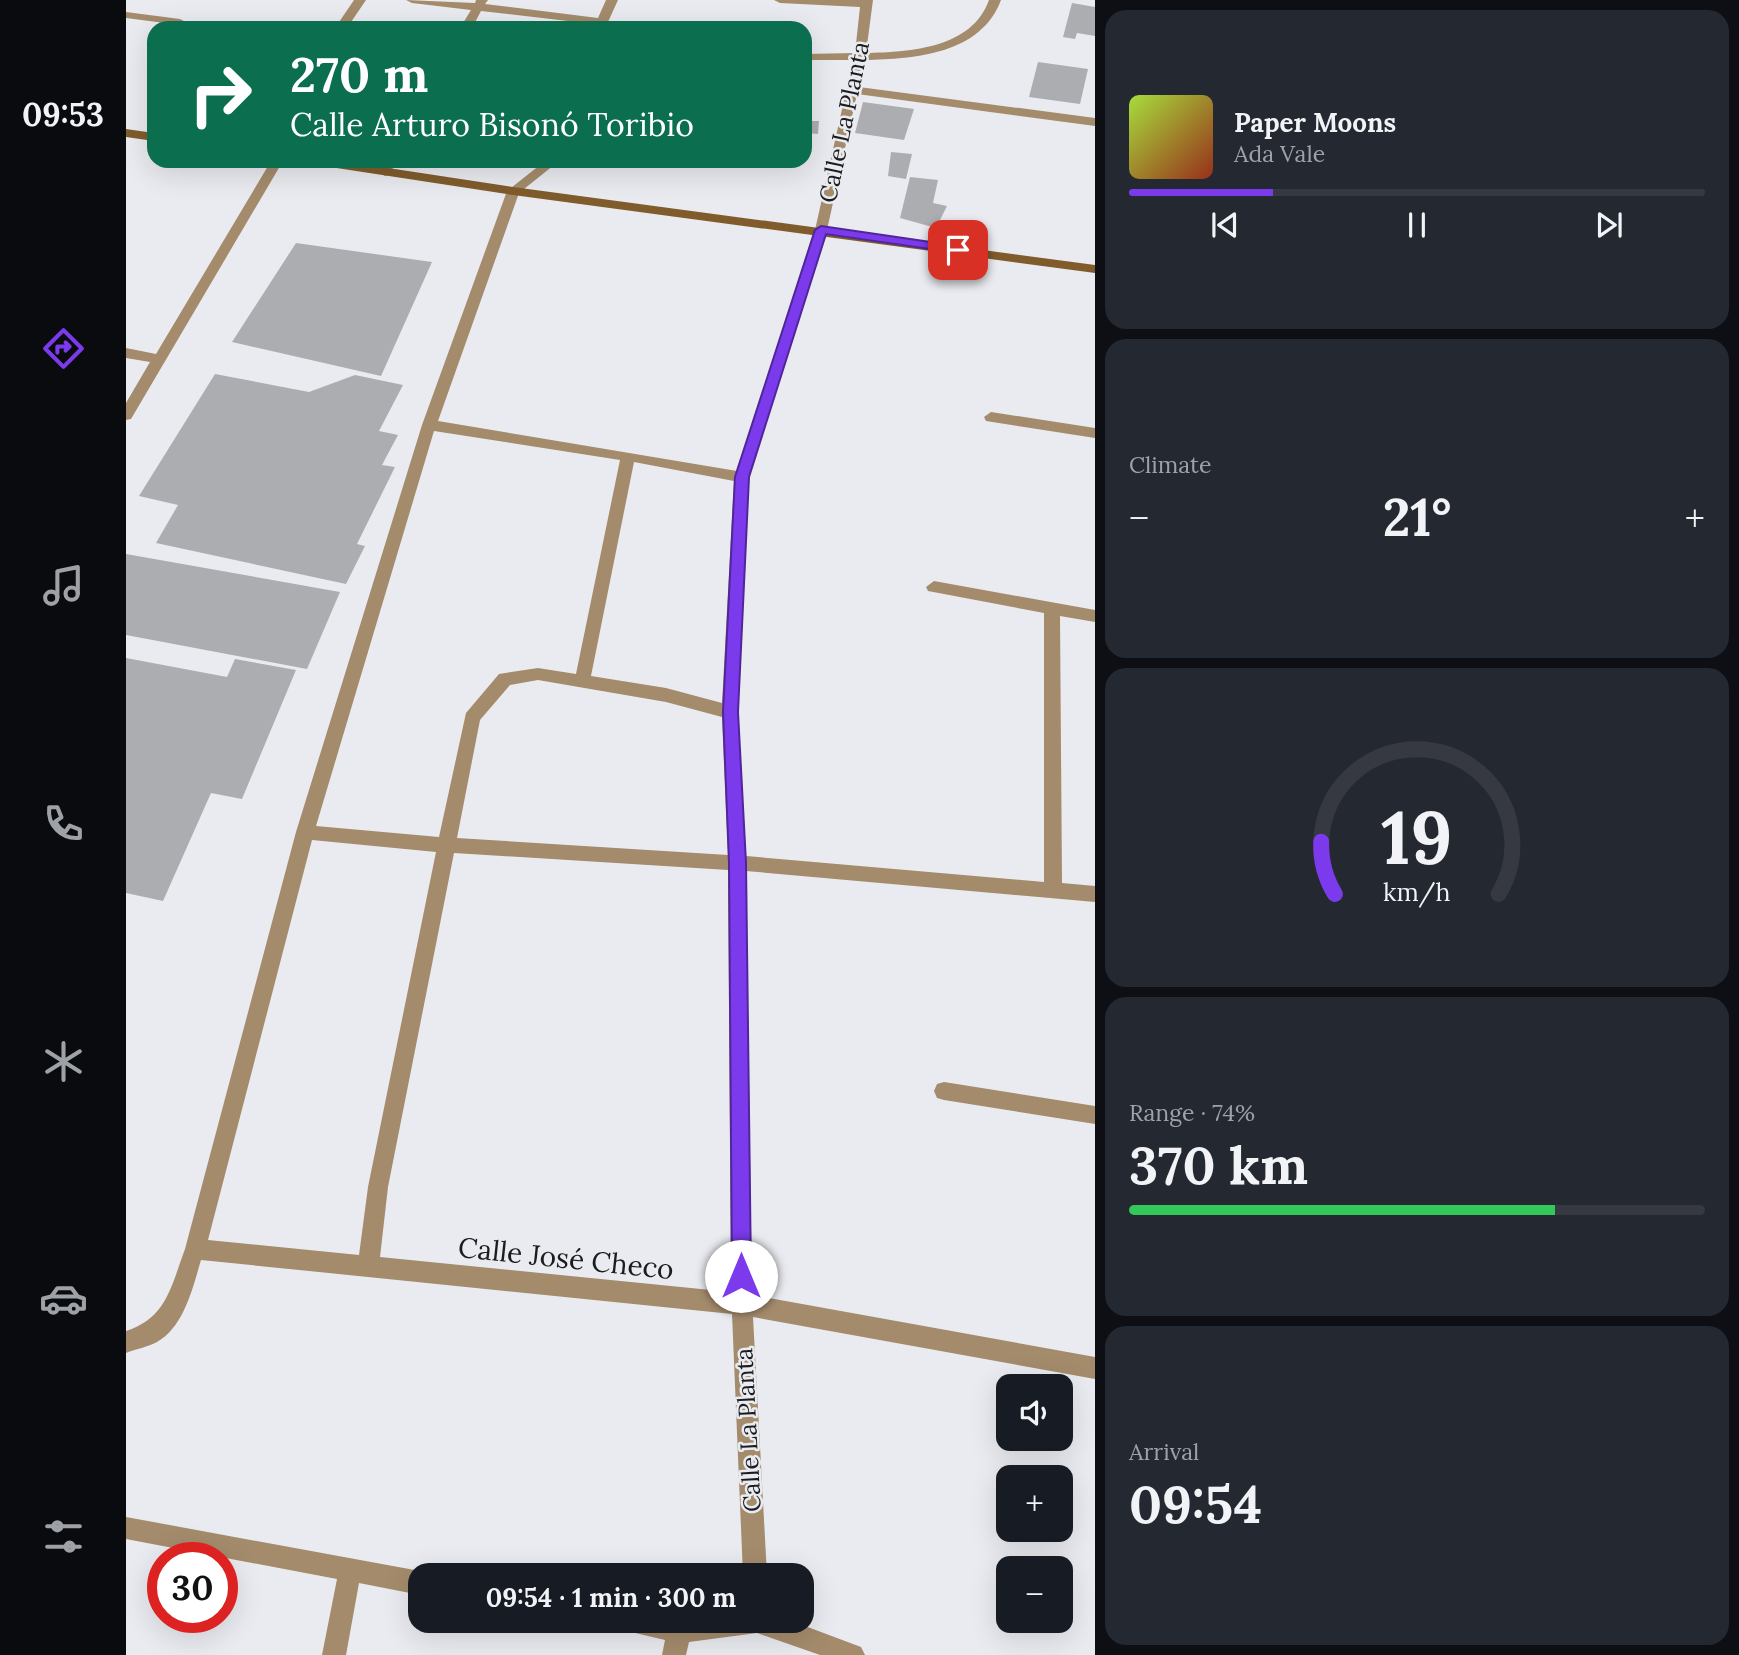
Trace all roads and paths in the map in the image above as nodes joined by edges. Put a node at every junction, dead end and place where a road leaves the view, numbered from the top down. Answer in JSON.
{"nodes":[{"id":1,"x":360,"y":0,"type":"edge"},
{"id":2,"x":412,"y":0,"type":"edge"},
{"id":3,"x":612,"y":0,"type":"edge"},
{"id":4,"x":779,"y":0,"type":"edge"},
{"id":5,"x":995,"y":0,"type":"edge"},
{"id":6,"x":866,"y":2,"type":"edge"},
{"id":7,"x":480,"y":3,"type":"edge"},
{"id":8,"x":126,"y":15,"type":"edge"},
{"id":9,"x":172,"y":21,"type":"edge"},
{"id":10,"x":346,"y":21,"type":"edge"},
{"id":11,"x":470,"y":21,"type":"edge"},
{"id":12,"x":579,"y":21,"type":"edge"},
{"id":13,"x":603,"y":21,"type":"edge"},
{"id":14,"x":860,"y":56,"type":"junction"},
{"id":15,"x":812,"y":57,"type":"edge"},
{"id":16,"x":852,"y":90,"type":"junction"},
{"id":17,"x":1095,"y":122,"type":"edge"},
{"id":18,"x":126,"y":133,"type":"edge"},
{"id":19,"x":147,"y":136,"type":"edge"},
{"id":20,"x":273,"y":168,"type":"edge"},
{"id":21,"x":398,"y":168,"type":"edge"},
{"id":22,"x":543,"y":168,"type":"edge"},
{"id":23,"x":513,"y":191,"type":"junction"},
{"id":24,"x":821,"y":230,"type":"junction"},
{"id":25,"x":1095,"y":269,"type":"edge"},
{"id":26,"x":126,"y":353,"type":"edge"},
{"id":27,"x":159,"y":359,"type":"junction"},
{"id":28,"x":126,"y":415,"type":"edge"},
{"id":29,"x":992,"y":417,"type":"dead end"},
{"id":30,"x":429,"y":425,"type":"junction"},
{"id":31,"x":1095,"y":433,"type":"edge"},
{"id":32,"x":628,"y":456,"type":"junction"},
{"id":33,"x":742,"y":477,"type":"junction"},
{"id":34,"x":934,"y":587,"type":"dead end"},
{"id":35,"x":1052,"y":610,"type":"junction"},
{"id":36,"x":1095,"y":616,"type":"edge"},
{"id":37,"x":582,"y":682,"type":"junction"},
{"id":38,"x":730,"y":712,"type":"junction"},
{"id":39,"x":305,"y":832,"type":"junction"},
{"id":40,"x":446,"y":845,"type":"junction"},
{"id":41,"x":737,"y":863,"type":"junction"},
{"id":42,"x":1053,"y":890,"type":"junction"},
{"id":43,"x":1095,"y":894,"type":"edge"},
{"id":44,"x":944,"y":1091,"type":"dead end"},
{"id":45,"x":1095,"y":1115,"type":"edge"},
{"id":46,"x":195,"y":1249,"type":"junction"},
{"id":47,"x":368,"y":1266,"type":"junction"},
{"id":48,"x":742,"y":1304,"type":"junction"},
{"id":49,"x":126,"y":1342,"type":"edge"},
{"id":50,"x":1095,"y":1368,"type":"edge"},
{"id":51,"x":126,"y":1528,"type":"edge"},
{"id":52,"x":754,"y":1563,"type":"edge"},
{"id":53,"x":350,"y":1571,"type":"junction"},
{"id":54,"x":408,"y":1581,"type":"edge"},
{"id":55,"x":678,"y":1633,"type":"edge"},
{"id":56,"x":791,"y":1633,"type":"edge"},
{"id":57,"x":334,"y":1655,"type":"edge"},
{"id":58,"x":674,"y":1655,"type":"edge"},
{"id":59,"x":853,"y":1655,"type":"edge"}],
"edges":[{"from":1,"to":10,"type":"street"},
{"from":2,"to":7,"type":"street"},
{"from":3,"to":13,"type":"street"},
{"from":4,"to":6,"type":"street"},
{"from":5,"to":14,"type":"street"},
{"from":6,"to":14,"type":"street","name":"Calle La Planta"},
{"from":7,"to":11,"type":"street"},
{"from":7,"to":12,"type":"street"},
{"from":8,"to":9,"type":"street"},
{"from":14,"to":15,"type":"street"},
{"from":14,"to":16,"type":"street","name":"Calle La Planta"},
{"from":16,"to":17,"type":"street"},
{"from":16,"to":24,"type":"street","name":"Calle La Planta"},
{"from":18,"to":19,"type":"street"},
{"from":20,"to":27,"type":"street"},
{"from":21,"to":23,"type":"street"},
{"from":22,"to":23,"type":"street"},
{"from":23,"to":24,"type":"street"},
{"from":23,"to":30,"type":"street"},
{"from":24,"to":25,"type":"street"},
{"from":24,"to":33,"type":"street","name":"Calle La Planta"},
{"from":26,"to":27,"type":"street"},
{"from":27,"to":28,"type":"street"},
{"from":29,"to":31,"type":"street"},
{"from":30,"to":32,"type":"street"},
{"from":30,"to":39,"type":"street"},
{"from":32,"to":33,"type":"street"},
{"from":32,"to":37,"type":"street"},
{"from":33,"to":38,"type":"street","name":"Calle La Planta"},
{"from":34,"to":35,"type":"street"},
{"from":35,"to":36,"type":"street"},
{"from":35,"to":42,"type":"street"},
{"from":37,"to":38,"type":"street"},
{"from":37,"to":40,"type":"street"},
{"from":38,"to":41,"type":"street","name":"Calle La Planta"},
{"from":39,"to":40,"type":"street"},
{"from":39,"to":46,"type":"street"},
{"from":40,"to":41,"type":"street"},
{"from":40,"to":47,"type":"street"},
{"from":41,"to":42,"type":"street"},
{"from":41,"to":48,"type":"street","name":"Calle La Planta"},
{"from":42,"to":43,"type":"street"},
{"from":44,"to":45,"type":"street"},
{"from":46,"to":47,"type":"street","name":"Calle José Checo"},
{"from":46,"to":49,"type":"street"},
{"from":47,"to":48,"type":"street","name":"Calle José Checo"},
{"from":48,"to":50,"type":"street","name":"Calle José Checo"},
{"from":48,"to":52,"type":"street","name":"Calle La Planta"},
{"from":51,"to":53,"type":"street"},
{"from":53,"to":54,"type":"street"},
{"from":53,"to":57,"type":"street"},
{"from":55,"to":58,"type":"street"},
{"from":56,"to":59,"type":"street"}]}
